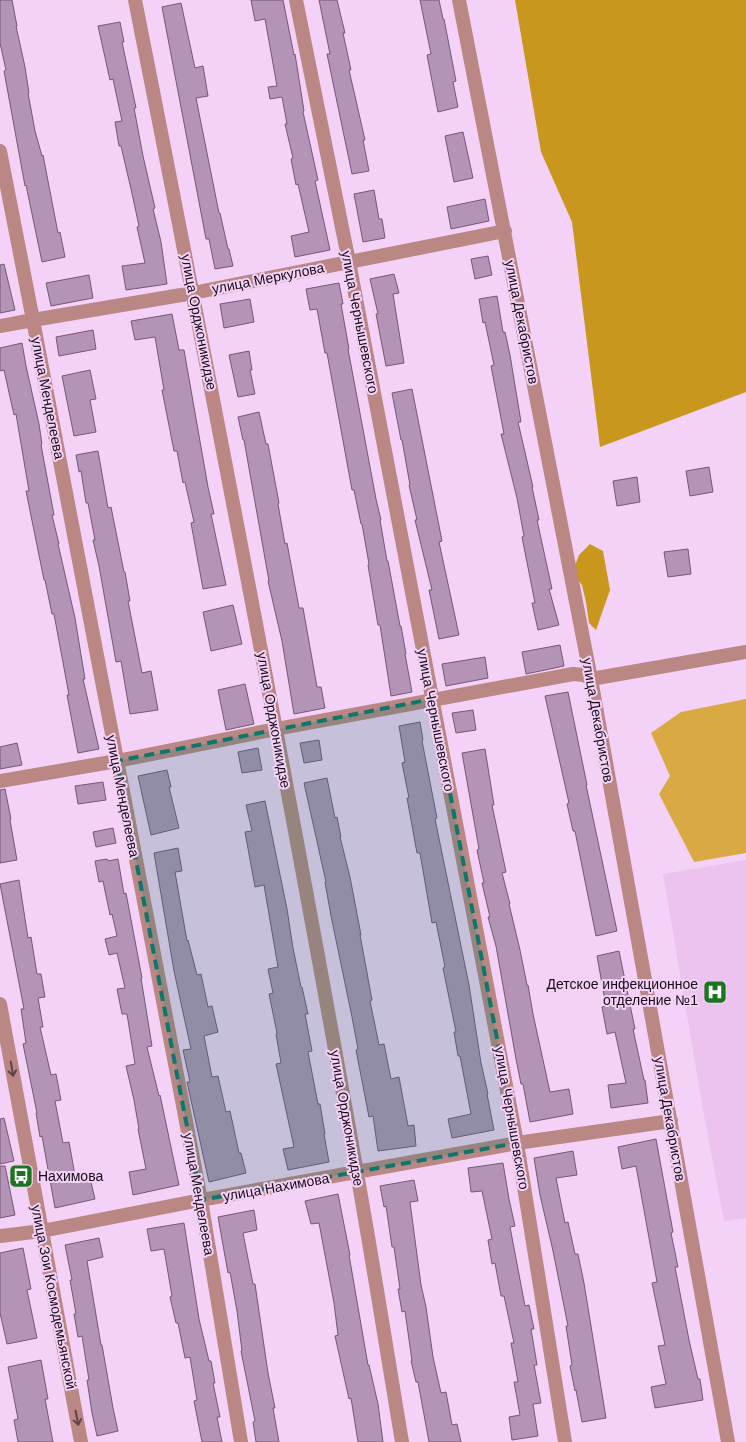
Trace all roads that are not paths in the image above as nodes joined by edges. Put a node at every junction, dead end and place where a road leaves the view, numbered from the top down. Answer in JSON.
{"nodes":[{"id":1,"x":135,"y":0,"type":"edge"},
{"id":2,"x":296,"y":0,"type":"edge"},
{"id":3,"x":459,"y":0,"type":"edge"},
{"id":4,"x":0,"y":151,"type":"edge"},
{"id":5,"x":505,"y":231,"type":"junction"},
{"id":6,"x":349,"y":262,"type":"junction"},
{"id":7,"x":193,"y":293,"type":"junction"},
{"id":8,"x":33,"y":320,"type":"junction"},
{"id":9,"x":0,"y":326,"type":"edge"},
{"id":10,"x":746,"y":652,"type":"edge"},
{"id":11,"x":591,"y":680,"type":"junction"},
{"id":12,"x":432,"y":699,"type":"junction"},
{"id":13,"x":276,"y":729,"type":"junction"},
{"id":14,"x":116,"y":761,"type":"junction"},
{"id":15,"x":0,"y":781,"type":"edge"},
{"id":16,"x":0,"y":1004,"type":"edge"},
{"id":17,"x":671,"y":1121,"type":"junction"},
{"id":18,"x":517,"y":1143,"type":"junction"},
{"id":19,"x":357,"y":1173,"type":"junction"},
{"id":20,"x":201,"y":1200,"type":"junction"},
{"id":21,"x":42,"y":1231,"type":"junction"},
{"id":22,"x":0,"y":1236,"type":"edge"},
{"id":23,"x":81,"y":1442,"type":"edge"},
{"id":24,"x":241,"y":1442,"type":"edge"},
{"id":25,"x":402,"y":1442,"type":"edge"},
{"id":26,"x":565,"y":1442,"type":"edge"},
{"id":27,"x":728,"y":1442,"type":"edge"}],
"edges":[{"from":1,"to":7,"type":"street","name":"улица Орджоникидзе"},
{"from":2,"to":6,"type":"street","name":"улица Чернышевского"},
{"from":3,"to":5,"type":"street","name":"улица Декабристов"},
{"from":4,"to":8,"type":"street","name":"улица Менделеева"},
{"from":5,"to":6,"type":"street","name":"улица Меркулова"},
{"from":5,"to":11,"type":"street","name":"улица Декабристов"},
{"from":6,"to":7,"type":"street","name":"улица Меркулова"},
{"from":6,"to":12,"type":"street","name":"улица Чернышевского"},
{"from":7,"to":8,"type":"street","name":"улица Меркулова"},
{"from":7,"to":13,"type":"street","name":"улица Орджоникидзе"},
{"from":8,"to":9,"type":"street","name":"улица Меркулова"},
{"from":8,"to":14,"type":"street","name":"улица Менделеева"},
{"from":10,"to":11,"type":"street"},
{"from":11,"to":12,"type":"street"},
{"from":11,"to":17,"type":"street","name":"улица Декабристов"},
{"from":12,"to":13,"type":"street"},
{"from":12,"to":18,"type":"street","name":"улица Чернышевского"},
{"from":13,"to":14,"type":"street"},
{"from":13,"to":19,"type":"street","name":"улица Орджоникидзе"},
{"from":14,"to":15,"type":"street"},
{"from":14,"to":20,"type":"street","name":"улица Менделеева"},
{"from":16,"to":21,"type":"street","name":"улица Зои Космодемьянской","one_way":true},
{"from":17,"to":18,"type":"street","name":"улица Нахимова"},
{"from":17,"to":27,"type":"street","name":"улица Декабристов"},
{"from":18,"to":19,"type":"street","name":"улица Нахимова"},
{"from":18,"to":26,"type":"street","name":"улица Чернышевского"},
{"from":19,"to":20,"type":"street","name":"улица Нахимова"},
{"from":19,"to":25,"type":"street","name":"улица Орджоникидзе"},
{"from":20,"to":21,"type":"street","name":"улица Нахимова"},
{"from":20,"to":24,"type":"street","name":"улица Менделеева"},
{"from":21,"to":22,"type":"street","name":"улица Нахимова"},
{"from":21,"to":23,"type":"street","name":"улица Зои Космодемьянской","one_way":true}]}
